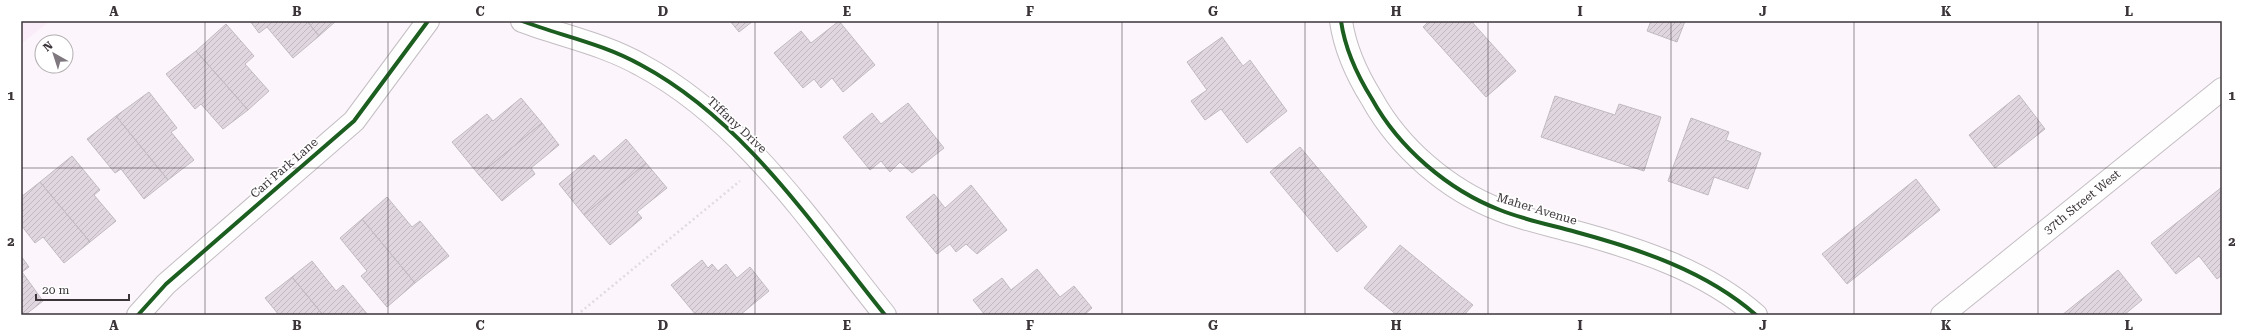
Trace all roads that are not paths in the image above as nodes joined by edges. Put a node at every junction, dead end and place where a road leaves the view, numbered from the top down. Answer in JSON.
{"nodes":[{"id":1,"x":428,"y":21,"type":"edge"},
{"id":2,"x":522,"y":21,"type":"edge"},
{"id":3,"x":1341,"y":21,"type":"edge"},
{"id":4,"x":2222,"y":89,"type":"edge"},
{"id":5,"x":138,"y":315,"type":"edge"},
{"id":6,"x":885,"y":315,"type":"edge"},
{"id":7,"x":1756,"y":315,"type":"edge"},
{"id":8,"x":1942,"y":315,"type":"edge"}],
"edges":[{"from":1,"to":5,"type":"street","name":"Cari Park Lane"},
{"from":2,"to":6,"type":"street","name":"Tiffany Drive"},
{"from":3,"to":7,"type":"street","name":"Maher Avenue"},
{"from":4,"to":8,"type":"street","name":"37th Street West"}]}
